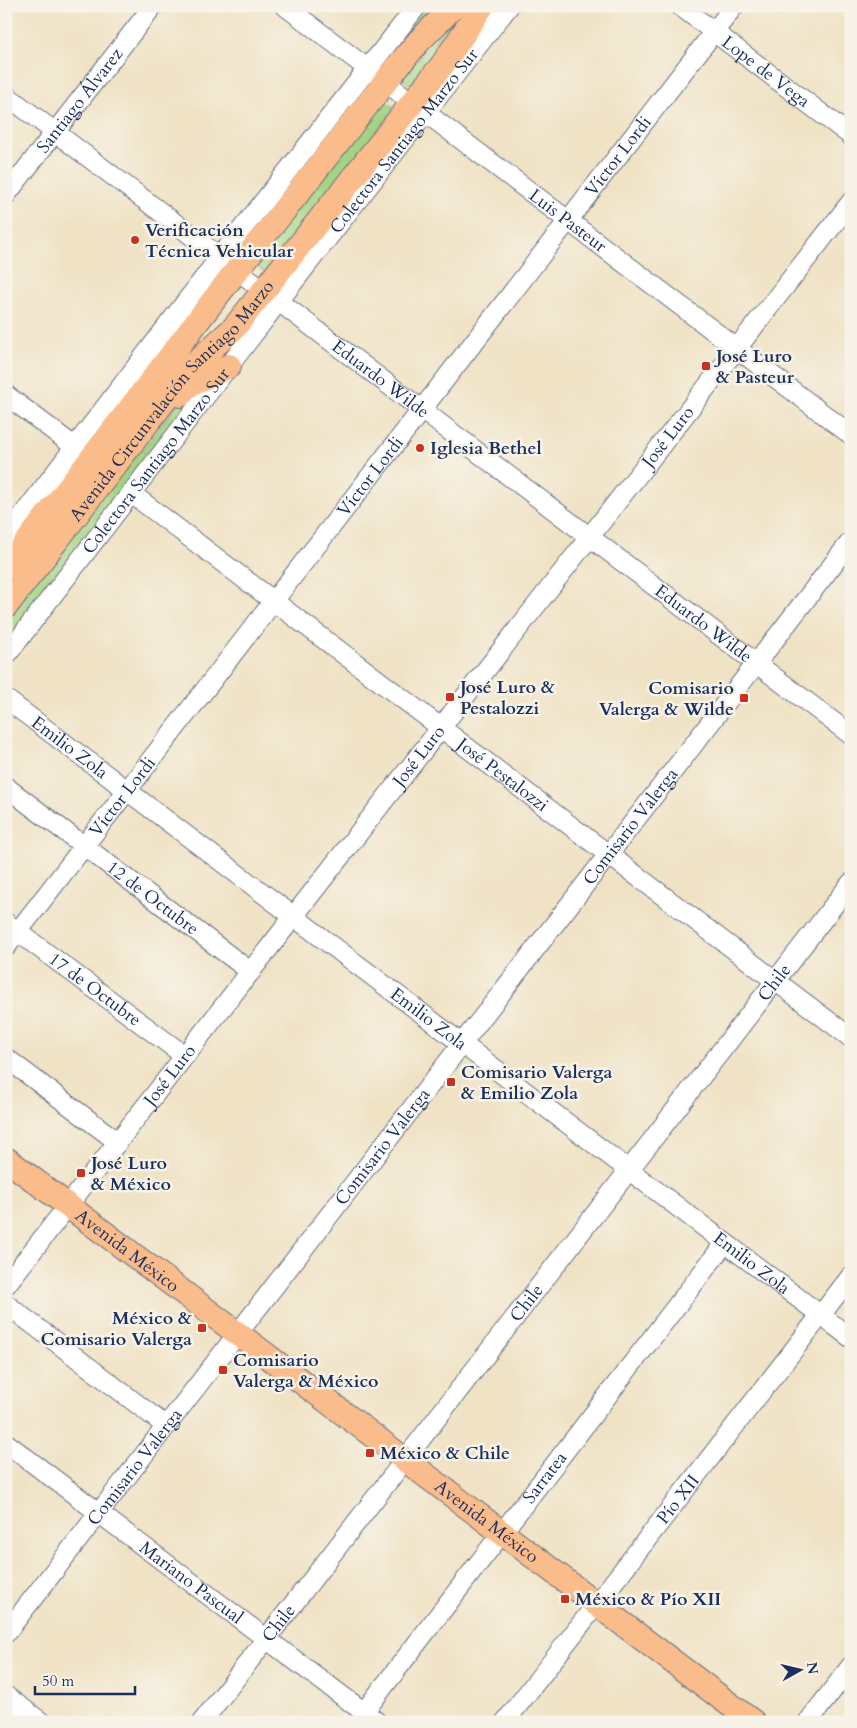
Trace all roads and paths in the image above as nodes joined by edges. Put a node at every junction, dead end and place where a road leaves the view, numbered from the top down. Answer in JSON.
{"nodes":[{"id":1,"x":153,"y":6,"type":"edge"},
{"id":2,"x":285,"y":6,"type":"edge"},
{"id":3,"x":417,"y":6,"type":"edge"},
{"id":4,"x":454,"y":6,"type":"edge"},
{"id":5,"x":482,"y":6,"type":"edge"},
{"id":6,"x":509,"y":6,"type":"edge"},
{"id":7,"x":680,"y":6,"type":"edge"},
{"id":8,"x":734,"y":6,"type":"edge"},
{"id":9,"x":714,"y":32,"type":"junction"},
{"id":10,"x":377,"y":76,"type":"junction"},
{"id":11,"x":6,"y":96,"type":"edge"},
{"id":12,"x":419,"y":108,"type":"junction"},
{"id":13,"x":55,"y":132,"type":"junction"},
{"id":14,"x":851,"y":136,"type":"edge"},
{"id":15,"x":6,"y":195,"type":"edge"},
{"id":16,"x":851,"y":202,"type":"edge"},
{"id":17,"x":568,"y":221,"type":"junction"},
{"id":18,"x":229,"y":264,"type":"junction"},
{"id":19,"x":271,"y":296,"type":"junction"},
{"id":20,"x":737,"y":348,"type":"junction"},
{"id":21,"x":229,"y":366,"type":"junction"},
{"id":22,"x":6,"y":395,"type":"edge"},
{"id":23,"x":421,"y":410,"type":"junction"},
{"id":24,"x":851,"y":435,"type":"edge"},
{"id":25,"x":75,"y":447,"type":"junction"},
{"id":26,"x":104,"y":480,"type":"junction"},
{"id":27,"x":132,"y":494,"type":"junction"},
{"id":28,"x":6,"y":536,"type":"edge"},
{"id":29,"x":589,"y":538,"type":"junction"},
{"id":30,"x":851,"y":541,"type":"edge"},
{"id":31,"x":6,"y":569,"type":"edge"},
{"id":32,"x":274,"y":601,"type":"junction"},
{"id":33,"x":6,"y":606,"type":"edge"},
{"id":34,"x":6,"y":656,"type":"edge"},
{"id":35,"x":756,"y":664,"type":"junction"},
{"id":36,"x":6,"y":699,"type":"edge"},
{"id":37,"x":441,"y":728,"type":"junction"},
{"id":38,"x":851,"y":735,"type":"edge"},
{"id":39,"x":6,"y":787,"type":"edge"},
{"id":40,"x":127,"y":791,"type":"junction"},
{"id":41,"x":84,"y":846,"type":"junction"},
{"id":42,"x":608,"y":854,"type":"junction"},
{"id":43,"x":851,"y":883,"type":"edge"},
{"id":44,"x":294,"y":917,"type":"junction"},
{"id":45,"x":12,"y":927,"type":"edge"},
{"id":46,"x":6,"y":947,"type":"edge"},
{"id":47,"x":251,"y":972,"type":"junction"},
{"id":48,"x":775,"y":981,"type":"junction"},
{"id":49,"x":851,"y":1038,"type":"edge"},
{"id":50,"x":462,"y":1044,"type":"junction"},
{"id":51,"x":185,"y":1056,"type":"junction"},
{"id":52,"x":6,"y":1058,"type":"edge"},
{"id":53,"x":118,"y":1142,"type":"junction"},
{"id":54,"x":6,"y":1158,"type":"edge"},
{"id":55,"x":629,"y":1170,"type":"junction"},
{"id":56,"x":69,"y":1206,"type":"junction"},
{"id":57,"x":724,"y":1243,"type":"junction"},
{"id":58,"x":851,"y":1276,"type":"edge"},
{"id":59,"x":6,"y":1286,"type":"edge"},
{"id":60,"x":6,"y":1304,"type":"edge"},
{"id":61,"x":820,"y":1315,"type":"junction"},
{"id":62,"x":238,"y":1333,"type":"junction"},
{"id":63,"x":851,"y":1338,"type":"edge"},
{"id":64,"x":166,"y":1426,"type":"junction"},
{"id":65,"x":6,"y":1443,"type":"edge"},
{"id":66,"x":405,"y":1459,"type":"junction"},
{"id":67,"x":99,"y":1513,"type":"junction"},
{"id":68,"x":502,"y":1532,"type":"junction"},
{"id":69,"x":597,"y":1604,"type":"junction"},
{"id":70,"x":6,"y":1633,"type":"edge"},
{"id":71,"x":267,"y":1639,"type":"junction"},
{"id":72,"x":851,"y":1666,"type":"edge"},
{"id":73,"x":6,"y":1696,"type":"edge"},
{"id":74,"x":370,"y":1717,"type":"edge"},
{"id":75,"x":41,"y":1722,"type":"edge"},
{"id":76,"x":202,"y":1722,"type":"edge"},
{"id":77,"x":505,"y":1722,"type":"edge"},
{"id":78,"x":753,"y":1722,"type":"edge"},
{"id":79,"x":808,"y":1722,"type":"edge"}],
"edges":[{"from":1,"to":13,"type":"street","name":"Santiago Álvarez"},
{"from":2,"to":10,"type":"street","name":"Luis Pasteur"},
{"from":3,"to":10,"type":"street"},
{"from":4,"to":10,"type":"main road","name":"Avenida Circunvalación Santiago Marzo"},
{"from":5,"to":12,"type":"main road","name":"Avenida Circunvalación Santiago Marzo"},
{"from":6,"to":12,"type":"street","name":"Colectora Santiago Marzo Sur"},
{"from":7,"to":9,"type":"street","name":"Lope de Vega"},
{"from":8,"to":9,"type":"street","name":"Víctor Lordi"},
{"from":9,"to":14,"type":"street","name":"Lope de Vega"},
{"from":9,"to":17,"type":"street","name":"Víctor Lordi"},
{"from":10,"to":12,"type":"street","name":"Luis Pasteur"},
{"from":10,"to":18,"type":"main road","name":"Avenida Circunvalación Santiago Marzo"},
{"from":11,"to":13,"type":"street","name":"Eduardo Wilde"},
{"from":12,"to":17,"type":"street","name":"Luis Pasteur"},
{"from":12,"to":19,"type":"main road","name":"Avenida Circunvalación Santiago Marzo"},
{"from":13,"to":15,"type":"street","name":"Santiago Álvarez"},
{"from":13,"to":18,"type":"street","name":"Eduardo Wilde"},
{"from":16,"to":20,"type":"street","name":"José Luro"},
{"from":17,"to":20,"type":"street","name":"Luis Pasteur"},
{"from":17,"to":23,"type":"street","name":"Víctor Lordi"},
{"from":18,"to":19,"type":"street","name":"Eduardo Wilde"},
{"from":18,"to":25,"type":"street"},
{"from":18,"to":31,"type":"main road","name":"Avenida Circunvalación Santiago Marzo"},
{"from":19,"to":21,"type":"street","name":"Colectora Santiago Marzo Sur"},
{"from":19,"to":23,"type":"street","name":"Eduardo Wilde"},
{"from":19,"to":26,"type":"main road","name":"Avenida Circunvalación Santiago Marzo"},
{"from":20,"to":24,"type":"street","name":"Luis Pasteur"},
{"from":20,"to":29,"type":"street","name":"José Luro"},
{"from":21,"to":26,"type":"main road"},
{"from":21,"to":27,"type":"street","name":"Colectora Santiago Marzo Sur"},
{"from":22,"to":25,"type":"street"},
{"from":23,"to":29,"type":"street","name":"Eduardo Wilde"},
{"from":23,"to":32,"type":"street","name":"Víctor Lordi"},
{"from":25,"to":28,"type":"street"},
{"from":26,"to":33,"type":"main road","name":"Avenida Circunvalación Santiago Marzo"},
{"from":27,"to":32,"type":"street","name":"José Pestalozzi"},
{"from":27,"to":34,"type":"street","name":"Colectora Santiago Marzo Sur"},
{"from":29,"to":35,"type":"street","name":"Eduardo Wilde"},
{"from":29,"to":37,"type":"street","name":"José Luro"},
{"from":30,"to":35,"type":"street","name":"Comisario Valerga"},
{"from":32,"to":37,"type":"street","name":"José Pestalozzi"},
{"from":32,"to":40,"type":"street","name":"Víctor Lordi"},
{"from":35,"to":38,"type":"street","name":"Eduardo Wilde"},
{"from":35,"to":42,"type":"street","name":"Comisario Valerga"},
{"from":36,"to":40,"type":"street","name":"Emilio Zola"},
{"from":37,"to":42,"type":"street","name":"José Pestalozzi"},
{"from":37,"to":44,"type":"street","name":"José Luro"},
{"from":39,"to":41,"type":"street","name":"12 de Octubre"},
{"from":40,"to":41,"type":"street","name":"Víctor Lordi"},
{"from":40,"to":44,"type":"street","name":"Emilio Zola"},
{"from":41,"to":45,"type":"street","name":"Víctor Lordi"},
{"from":41,"to":47,"type":"street","name":"12 de Octubre"},
{"from":42,"to":48,"type":"street","name":"José Pestalozzi"},
{"from":42,"to":50,"type":"street","name":"Comisario Valerga"},
{"from":43,"to":48,"type":"street","name":"Chile"},
{"from":44,"to":47,"type":"street","name":"José Luro"},
{"from":44,"to":50,"type":"street","name":"Emilio Zola"},
{"from":45,"to":46,"type":"street","name":"Víctor Lordi"},
{"from":45,"to":51,"type":"street","name":"17 de Octubre"},
{"from":47,"to":51,"type":"street","name":"José Luro"},
{"from":48,"to":49,"type":"street","name":"José Pestalozzi"},
{"from":48,"to":55,"type":"street","name":"Chile"},
{"from":50,"to":55,"type":"street","name":"Emilio Zola"},
{"from":50,"to":62,"type":"street","name":"Comisario Valerga"},
{"from":51,"to":53,"type":"street","name":"José Luro"},
{"from":52,"to":53,"type":"street"},
{"from":53,"to":56,"type":"street","name":"José Luro"},
{"from":54,"to":56,"type":"main road","name":"Avenida México"},
{"from":55,"to":57,"type":"street","name":"Emilio Zola"},
{"from":55,"to":66,"type":"street","name":"Chile"},
{"from":56,"to":59,"type":"street","name":"José Luro"},
{"from":56,"to":62,"type":"main road","name":"Avenida México"},
{"from":57,"to":61,"type":"street","name":"Emilio Zola"},
{"from":57,"to":68,"type":"street","name":"Sarratea"},
{"from":58,"to":61,"type":"street","name":"Pío XII"},
{"from":60,"to":64,"type":"street"},
{"from":61,"to":63,"type":"street","name":"Emilio Zola"},
{"from":61,"to":69,"type":"street","name":"Pío XII"},
{"from":62,"to":64,"type":"street","name":"Comisario Valerga"},
{"from":62,"to":66,"type":"main road","name":"Avenida México"},
{"from":64,"to":67,"type":"street","name":"Comisario Valerga"},
{"from":65,"to":67,"type":"street","name":"Mariano Pascual"},
{"from":66,"to":68,"type":"main road","name":"Avenida México"},
{"from":66,"to":71,"type":"street","name":"Chile"},
{"from":67,"to":70,"type":"street","name":"Comisario Valerga"},
{"from":67,"to":71,"type":"street","name":"Mariano Pascual"},
{"from":68,"to":69,"type":"main road","name":"Avenida México"},
{"from":68,"to":74,"type":"street","name":"Sarratea"},
{"from":69,"to":77,"type":"street","name":"Pío XII"},
{"from":69,"to":78,"type":"main road","name":"Avenida México"},
{"from":71,"to":74,"type":"street","name":"Mariano Pascual"},
{"from":71,"to":76,"type":"street","name":"Chile"},
{"from":72,"to":79,"type":"street"},
{"from":73,"to":75,"type":"street"}]}
